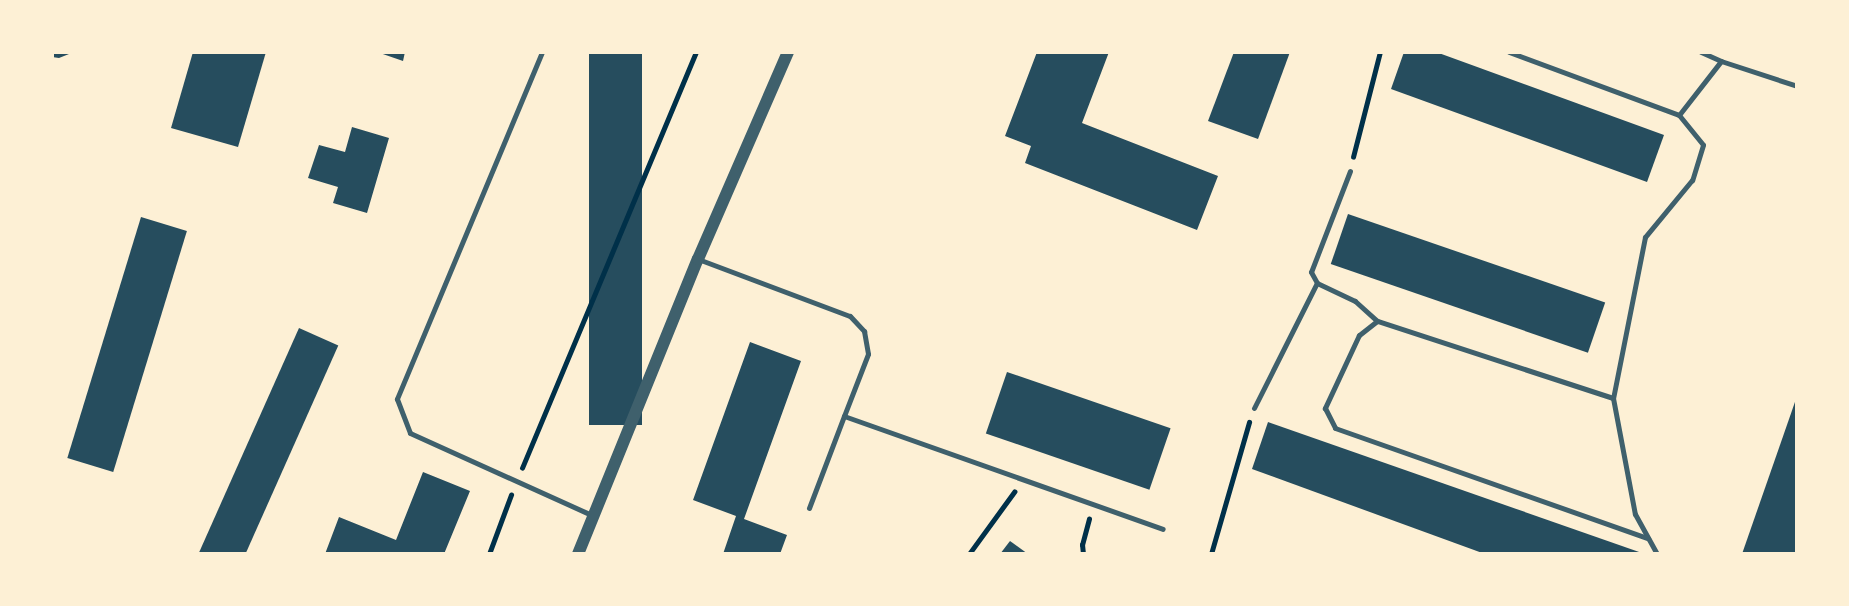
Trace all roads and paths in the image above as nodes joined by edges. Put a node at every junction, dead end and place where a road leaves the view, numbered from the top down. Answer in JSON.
{"nodes":[{"id":1,"x":542,"y":52,"type":"edge"},
{"id":2,"x":696,"y":52,"type":"edge"},
{"id":3,"x":788,"y":52,"type":"edge"},
{"id":4,"x":1380,"y":52,"type":"edge"},
{"id":5,"x":1509,"y":52,"type":"edge"},
{"id":6,"x":1700,"y":52,"type":"edge"},
{"id":7,"x":1721,"y":61,"type":"junction"},
{"id":8,"x":1797,"y":86,"type":"edge"},
{"id":9,"x":1679,"y":115,"type":"junction"},
{"id":10,"x":1350,"y":171,"type":"joint"},
{"id":11,"x":698,"y":259,"type":"junction"},
{"id":12,"x":1317,"y":283,"type":"junction"},
{"id":13,"x":1377,"y":321,"type":"junction"},
{"id":14,"x":1613,"y":398,"type":"junction"},
{"id":15,"x":1254,"y":408,"type":"joint"},
{"id":16,"x":844,"y":416,"type":"junction"},
{"id":17,"x":1023,"y":480,"type":"junction"},
{"id":18,"x":516,"y":481,"type":"junction"},
{"id":19,"x":1092,"y":504,"type":"junction"},
{"id":20,"x":809,"y":508,"type":"dead end"},
{"id":21,"x":594,"y":516,"type":"junction"},
{"id":22,"x":1163,"y":529,"type":"dead end"},
{"id":23,"x":1648,"y":538,"type":"junction"},
{"id":24,"x":489,"y":554,"type":"edge"},
{"id":25,"x":579,"y":554,"type":"edge"},
{"id":26,"x":969,"y":554,"type":"edge"},
{"id":27,"x":1083,"y":554,"type":"edge"},
{"id":28,"x":1211,"y":554,"type":"edge"},
{"id":29,"x":1657,"y":554,"type":"edge"}],
"edges":[{"from":1,"to":18,"type":"lane"},
{"from":2,"to":18,"type":"path"},
{"from":3,"to":11,"type":"street"},
{"from":4,"to":10,"type":"path"},
{"from":5,"to":9,"type":"lane"},
{"from":6,"to":7,"type":"lane"},
{"from":7,"to":8,"type":"lane"},
{"from":7,"to":9,"type":"lane"},
{"from":9,"to":14,"type":"lane"},
{"from":10,"to":12,"type":"lane"},
{"from":11,"to":16,"type":"lane"},
{"from":11,"to":21,"type":"street"},
{"from":12,"to":13,"type":"lane"},
{"from":12,"to":15,"type":"lane"},
{"from":13,"to":14,"type":"lane"},
{"from":13,"to":23,"type":"lane"},
{"from":14,"to":23,"type":"lane"},
{"from":15,"to":28,"type":"path"},
{"from":16,"to":17,"type":"lane"},
{"from":16,"to":20,"type":"lane"},
{"from":17,"to":19,"type":"lane"},
{"from":17,"to":26,"type":"path"},
{"from":18,"to":21,"type":"lane"},
{"from":18,"to":24,"type":"path"},
{"from":19,"to":22,"type":"lane"},
{"from":19,"to":27,"type":"path"},
{"from":21,"to":25,"type":"street"},
{"from":23,"to":29,"type":"lane"}]}
